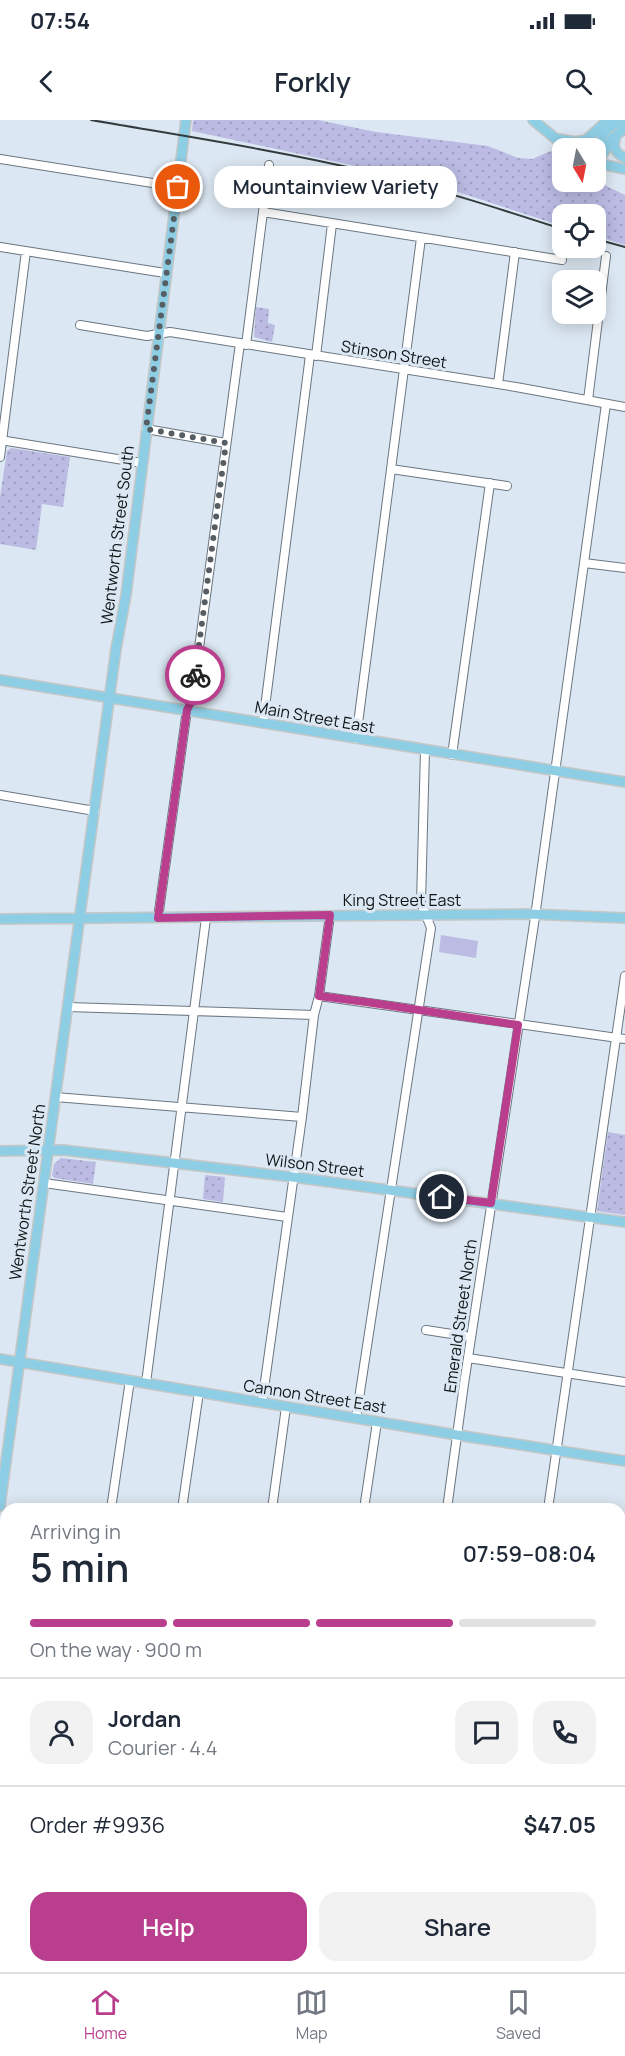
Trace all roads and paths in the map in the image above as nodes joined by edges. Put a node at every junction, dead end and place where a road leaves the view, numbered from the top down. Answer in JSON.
{"nodes":[{"id":1,"x":186,"y":120,"type":"edge"},
{"id":2,"x":533,"y":120,"type":"edge"},
{"id":3,"x":608,"y":120,"type":"edge"},
{"id":4,"x":625,"y":122,"type":"edge"},
{"id":5,"x":621,"y":131,"type":"edge"},
{"id":6,"x":557,"y":138,"type":"edge"},
{"id":7,"x":588,"y":138,"type":"edge"},
{"id":8,"x":602,"y":138,"type":"edge"},
{"id":9,"x":606,"y":150,"type":"edge"},
{"id":10,"x":625,"y":158,"type":"edge"},
{"id":11,"x":0,"y":159,"type":"edge"},
{"id":12,"x":269,"y":165,"type":"dead end"},
{"id":13,"x":606,"y":165,"type":"edge"},
{"id":14,"x":625,"y":169,"type":"edge"},
{"id":15,"x":178,"y":187,"type":"junction"},
{"id":16,"x":263,"y":212,"type":"junction"},
{"id":17,"x":332,"y":224,"type":"junction"},
{"id":18,"x":421,"y":238,"type":"junction"},
{"id":19,"x":0,"y":247,"type":"edge"},
{"id":20,"x":26,"y":251,"type":"junction"},
{"id":21,"x":515,"y":252,"type":"junction"},
{"id":22,"x":606,"y":258,"type":"edge"},
{"id":23,"x":562,"y":260,"type":"dead end"},
{"id":24,"x":165,"y":273,"type":"junction"},
{"id":25,"x":80,"y":325,"type":"dead end"},
{"id":26,"x":158,"y":333,"type":"junction"},
{"id":27,"x":243,"y":344,"type":"junction"},
{"id":28,"x":313,"y":356,"type":"junction"},
{"id":29,"x":404,"y":370,"type":"junction"},
{"id":30,"x":498,"y":384,"type":"junction"},
{"id":31,"x":588,"y":400,"type":"junction"},
{"id":32,"x":606,"y":404,"type":"junction"},
{"id":33,"x":625,"y":407,"type":"edge"},
{"id":34,"x":146,"y":429,"type":"junction"},
{"id":35,"x":1,"y":440,"type":"edge"},
{"id":36,"x":226,"y":443,"type":"junction"},
{"id":37,"x":0,"y":457,"type":"edge"},
{"id":38,"x":142,"y":463,"type":"junction"},
{"id":39,"x":391,"y":469,"type":"junction"},
{"id":40,"x":490,"y":483,"type":"junction"},
{"id":41,"x":507,"y":486,"type":"dead end"},
{"id":42,"x":584,"y":563,"type":"junction"},
{"id":43,"x":625,"y":568,"type":"edge"},
{"id":44,"x":0,"y":680,"type":"edge"},
{"id":45,"x":110,"y":698,"type":"junction"},
{"id":46,"x":187,"y":710,"type":"junction"},
{"id":47,"x":263,"y":723,"type":"junction"},
{"id":48,"x":356,"y":739,"type":"junction"},
{"id":49,"x":425,"y":750,"type":"junction"},
{"id":50,"x":452,"y":755,"type":"junction"},
{"id":51,"x":554,"y":771,"type":"junction"},
{"id":52,"x":625,"y":782,"type":"edge"},
{"id":53,"x":0,"y":795,"type":"edge"},
{"id":54,"x":95,"y":811,"type":"junction"},
{"id":55,"x":330,"y":915,"type":"junction"},
{"id":56,"x":427,"y":915,"type":"junction"},
{"id":57,"x":535,"y":915,"type":"junction"},
{"id":58,"x":158,"y":918,"type":"junction"},
{"id":59,"x":206,"y":918,"type":"junction"},
{"id":60,"x":625,"y":918,"type":"edge"},
{"id":61,"x":79,"y":919,"type":"junction"},
{"id":62,"x":0,"y":920,"type":"edge"},
{"id":63,"x":625,"y":976,"type":"edge"},
{"id":64,"x":319,"y":996,"type":"junction"},
{"id":65,"x":68,"y":1007,"type":"junction"},
{"id":66,"x":419,"y":1010,"type":"junction"},
{"id":67,"x":193,"y":1011,"type":"junction"},
{"id":68,"x":314,"y":1015,"type":"junction"},
{"id":69,"x":518,"y":1025,"type":"junction"},
{"id":70,"x":621,"y":1039,"type":"edge"},
{"id":71,"x":55,"y":1097,"type":"junction"},
{"id":72,"x":181,"y":1108,"type":"junction"},
{"id":73,"x":302,"y":1117,"type":"junction"},
{"id":74,"x":48,"y":1150,"type":"junction"},
{"id":75,"x":0,"y":1151,"type":"edge"},
{"id":76,"x":174,"y":1163,"type":"junction"},
{"id":77,"x":293,"y":1177,"type":"junction"},
{"id":78,"x":44,"y":1183,"type":"junction"},
{"id":79,"x":392,"y":1190,"type":"junction"},
{"id":80,"x":169,"y":1200,"type":"junction"},
{"id":81,"x":491,"y":1203,"type":"junction"},
{"id":82,"x":287,"y":1217,"type":"junction"},
{"id":83,"x":590,"y":1217,"type":"junction"},
{"id":84,"x":625,"y":1222,"type":"edge"},
{"id":85,"x":426,"y":1330,"type":"dead end"},
{"id":86,"x":471,"y":1337,"type":"junction"},
{"id":87,"x":468,"y":1358,"type":"junction"},
{"id":88,"x":0,"y":1359,"type":"edge"},
{"id":89,"x":20,"y":1362,"type":"junction"},
{"id":90,"x":567,"y":1374,"type":"junction"},
{"id":91,"x":130,"y":1380,"type":"junction"},
{"id":92,"x":625,"y":1382,"type":"edge"},
{"id":93,"x":146,"y":1383,"type":"junction"},
{"id":94,"x":199,"y":1392,"type":"junction"},
{"id":95,"x":262,"y":1403,"type":"junction"},
{"id":96,"x":286,"y":1407,"type":"junction"},
{"id":97,"x":356,"y":1418,"type":"junction"},
{"id":98,"x":377,"y":1422,"type":"junction"},
{"id":99,"x":457,"y":1435,"type":"junction"},
{"id":100,"x":556,"y":1450,"type":"junction"},
{"id":101,"x":625,"y":1461,"type":"edge"},
{"id":102,"x":0,"y":1503,"type":"edge"},
{"id":103,"x":112,"y":1503,"type":"edge"},
{"id":104,"x":183,"y":1503,"type":"edge"},
{"id":105,"x":273,"y":1503,"type":"edge"},
{"id":106,"x":365,"y":1503,"type":"edge"},
{"id":107,"x":448,"y":1503,"type":"edge"},
{"id":108,"x":549,"y":1503,"type":"edge"}],
"edges":[{"from":1,"to":15,"type":"main road","name":"Wentworth Street South"},
{"from":2,"to":6,"type":"main road"},
{"from":3,"to":7,"type":"main road"},
{"from":4,"to":8,"type":"main road"},
{"from":5,"to":9,"type":"main road"},
{"from":5,"to":10,"type":"main road"},
{"from":11,"to":15,"type":"street"},
{"from":12,"to":16,"type":"street"},
{"from":13,"to":14,"type":"main road"},
{"from":15,"to":24,"type":"main road","name":"Wentworth Street South"},
{"from":16,"to":17,"type":"street"},
{"from":16,"to":27,"type":"street"},
{"from":17,"to":18,"type":"street"},
{"from":17,"to":28,"type":"street"},
{"from":18,"to":21,"type":"street"},
{"from":18,"to":29,"type":"street"},
{"from":19,"to":20,"type":"street"},
{"from":20,"to":24,"type":"street"},
{"from":20,"to":35,"type":"street"},
{"from":21,"to":23,"type":"street"},
{"from":21,"to":30,"type":"street"},
{"from":22,"to":31,"type":"street"},
{"from":24,"to":26,"type":"main road","name":"Wentworth Street South"},
{"from":25,"to":26,"type":"street","name":"Stinson Street"},
{"from":26,"to":27,"type":"street","name":"Stinson Street"},
{"from":26,"to":34,"type":"main road","name":"Wentworth Street South"},
{"from":27,"to":28,"type":"street","name":"Stinson Street"},
{"from":27,"to":36,"type":"street"},
{"from":28,"to":29,"type":"street","name":"Stinson Street"},
{"from":28,"to":47,"type":"street"},
{"from":29,"to":30,"type":"street","name":"Stinson Street"},
{"from":29,"to":39,"type":"street"},
{"from":30,"to":31,"type":"street","name":"Stinson Street"},
{"from":31,"to":32,"type":"street","name":"Stinson Street"},
{"from":32,"to":33,"type":"street","name":"Stinson Street"},
{"from":32,"to":42,"type":"street","name":"Emerald Street North"},
{"from":34,"to":36,"type":"street"},
{"from":34,"to":38,"type":"main road","name":"Wentworth Street South"},
{"from":35,"to":37,"type":"street"},
{"from":35,"to":38,"type":"street"},
{"from":36,"to":46,"type":"street"},
{"from":38,"to":45,"type":"main road","name":"Wentworth Street South"},
{"from":39,"to":40,"type":"street"},
{"from":39,"to":48,"type":"street"},
{"from":40,"to":41,"type":"street"},
{"from":40,"to":50,"type":"street"},
{"from":42,"to":43,"type":"street"},
{"from":42,"to":51,"type":"street","name":"Emerald Street North"},
{"from":44,"to":45,"type":"main road","name":"Main Street East"},
{"from":45,"to":46,"type":"main road","name":"Main Street East"},
{"from":45,"to":54,"type":"main road","name":"Wentworth Street South"},
{"from":46,"to":47,"type":"main road","name":"Main Street East"},
{"from":46,"to":58,"type":"street"},
{"from":47,"to":48,"type":"main road","name":"Main Street East"},
{"from":48,"to":49,"type":"main road","name":"Main Street East"},
{"from":49,"to":50,"type":"main road","name":"Main Street East"},
{"from":49,"to":56,"type":"street"},
{"from":50,"to":51,"type":"main road","name":"Main Street East"},
{"from":51,"to":52,"type":"main road","name":"Main Street East"},
{"from":51,"to":57,"type":"street","name":"Emerald Street North"},
{"from":53,"to":54,"type":"street"},
{"from":54,"to":61,"type":"main road","name":"Wentworth Street South"},
{"from":55,"to":56,"type":"main road","name":"King Street East"},
{"from":55,"to":59,"type":"main road","name":"King Street East"},
{"from":55,"to":64,"type":"street"},
{"from":56,"to":57,"type":"main road","name":"King Street East"},
{"from":56,"to":66,"type":"street"},
{"from":57,"to":60,"type":"main road","name":"King Street East"},
{"from":57,"to":69,"type":"street","name":"Emerald Street North"},
{"from":58,"to":59,"type":"main road","name":"King Street East"},
{"from":58,"to":61,"type":"main road","name":"King Street East"},
{"from":59,"to":67,"type":"street"},
{"from":61,"to":62,"type":"main road","name":"King Street East"},
{"from":61,"to":65,"type":"main road","name":"Wentworth Street North"},
{"from":63,"to":70,"type":"street"},
{"from":64,"to":66,"type":"street"},
{"from":64,"to":68,"type":"street"},
{"from":65,"to":67,"type":"street"},
{"from":65,"to":71,"type":"main road","name":"Wentworth Street North"},
{"from":66,"to":69,"type":"street"},
{"from":66,"to":79,"type":"street"},
{"from":67,"to":68,"type":"street"},
{"from":67,"to":72,"type":"street"},
{"from":68,"to":73,"type":"street"},
{"from":69,"to":70,"type":"street"},
{"from":69,"to":81,"type":"street","name":"Emerald Street North"},
{"from":70,"to":83,"type":"street"},
{"from":71,"to":72,"type":"street"},
{"from":71,"to":74,"type":"main road","name":"Wentworth Street North"},
{"from":72,"to":73,"type":"street"},
{"from":72,"to":76,"type":"street"},
{"from":73,"to":77,"type":"street"},
{"from":74,"to":75,"type":"main road","name":"Wilson Street"},
{"from":74,"to":76,"type":"main road","name":"Wilson Street"},
{"from":74,"to":78,"type":"main road","name":"Wentworth Street North"},
{"from":76,"to":77,"type":"main road","name":"Wilson Street"},
{"from":76,"to":80,"type":"street"},
{"from":77,"to":79,"type":"main road","name":"Wilson Street"},
{"from":77,"to":82,"type":"street"},
{"from":78,"to":80,"type":"street"},
{"from":78,"to":89,"type":"main road","name":"Wentworth Street North"},
{"from":79,"to":81,"type":"main road","name":"Wilson Street"},
{"from":79,"to":97,"type":"street"},
{"from":80,"to":82,"type":"street"},
{"from":80,"to":93,"type":"street"},
{"from":81,"to":83,"type":"main road","name":"Wilson Street"},
{"from":81,"to":86,"type":"street","name":"Emerald Street North"},
{"from":82,"to":95,"type":"street"},
{"from":83,"to":84,"type":"main road","name":"Wilson Street"},
{"from":83,"to":90,"type":"street"},
{"from":85,"to":86,"type":"street"},
{"from":86,"to":87,"type":"street","name":"Emerald Street North"},
{"from":87,"to":90,"type":"street"},
{"from":87,"to":99,"type":"street","name":"Emerald Street North"},
{"from":88,"to":89,"type":"main road","name":"Cannon Street East"},
{"from":89,"to":91,"type":"main road","name":"Cannon Street East"},
{"from":89,"to":102,"type":"main road","name":"Wentworth Street North"},
{"from":90,"to":92,"type":"street"},
{"from":90,"to":100,"type":"street"},
{"from":91,"to":93,"type":"main road","name":"Cannon Street East"},
{"from":91,"to":103,"type":"street"},
{"from":93,"to":94,"type":"main road","name":"Cannon Street East"},
{"from":94,"to":95,"type":"main road","name":"Cannon Street East"},
{"from":94,"to":104,"type":"street"},
{"from":95,"to":96,"type":"main road","name":"Cannon Street East"},
{"from":96,"to":97,"type":"main road","name":"Cannon Street East"},
{"from":96,"to":105,"type":"street"},
{"from":97,"to":98,"type":"main road","name":"Cannon Street East"},
{"from":98,"to":99,"type":"main road","name":"Cannon Street East"},
{"from":98,"to":106,"type":"street"},
{"from":99,"to":100,"type":"main road","name":"Cannon Street East"},
{"from":99,"to":107,"type":"street","name":"Emerald Street North"},
{"from":100,"to":101,"type":"main road","name":"Cannon Street East"},
{"from":100,"to":108,"type":"street"}]}
